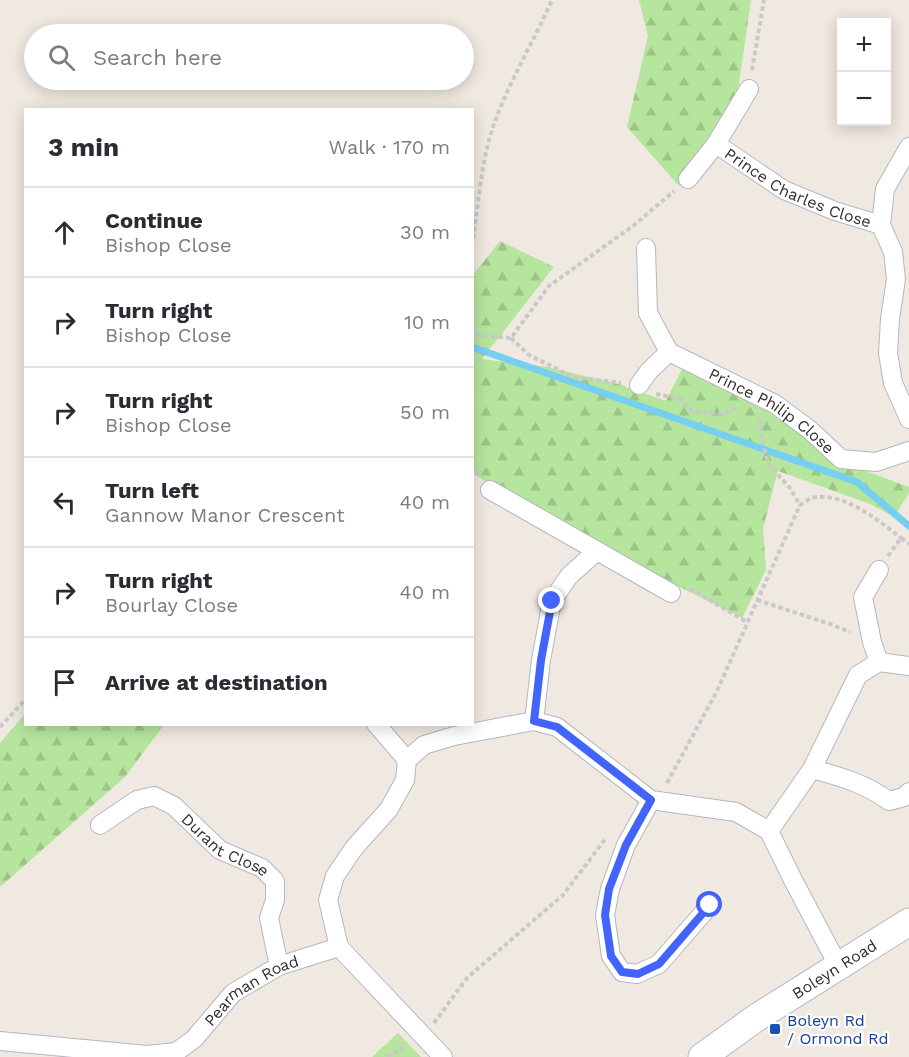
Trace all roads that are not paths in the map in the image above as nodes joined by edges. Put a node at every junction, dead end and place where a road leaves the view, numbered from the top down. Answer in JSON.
{"nodes":[{"id":1,"x":749,"y":89,"type":"road end"},
{"id":2,"x":716,"y":144,"type":"junction"},
{"id":3,"x":909,"y":147,"type":"edge"},
{"id":4,"x":688,"y":179,"type":"road end"},
{"id":5,"x":881,"y":225,"type":"junction"},
{"id":6,"x":646,"y":248,"type":"dead end"},
{"id":7,"x":669,"y":352,"type":"junction"},
{"id":8,"x":639,"y":385,"type":"dead end"},
{"id":9,"x":909,"y":419,"type":"edge"},
{"id":10,"x":909,"y":451,"type":"edge"},
{"id":11,"x":490,"y":490,"type":"dead end"},
{"id":12,"x":597,"y":550,"type":"junction"},
{"id":13,"x":879,"y":570,"type":"road end"},
{"id":14,"x":671,"y":592,"type":"road end"},
{"id":15,"x":879,"y":662,"type":"junction"},
{"id":16,"x":909,"y":666,"type":"edge"},
{"id":17,"x":534,"y":721,"type":"junction"},
{"id":18,"x":378,"y":726,"type":"edge"},
{"id":19,"x":407,"y":760,"type":"junction"},
{"id":20,"x":812,"y":769,"type":"junction"},
{"id":21,"x":909,"y":792,"type":"edge"},
{"id":22,"x":654,"y":801,"type":"junction"},
{"id":23,"x":100,"y":825,"type":"dead end"},
{"id":24,"x":769,"y":831,"type":"junction"},
{"id":25,"x":710,"y":905,"type":"dead end"},
{"id":26,"x":909,"y":922,"type":"edge"},
{"id":27,"x":339,"y":947,"type":"junction"},
{"id":28,"x":838,"y":965,"type":"junction"},
{"id":29,"x":279,"y":966,"type":"junction"},
{"id":30,"x":0,"y":1041,"type":"edge"},
{"id":31,"x":177,"y":1054,"type":"edge"},
{"id":32,"x":443,"y":1057,"type":"edge"},
{"id":33,"x":702,"y":1057,"type":"edge"}],
"edges":[{"from":1,"to":2,"type":"street","name":"Prince Charles Close"},
{"from":2,"to":4,"type":"street","name":"Prince Charles Close"},
{"from":2,"to":5,"type":"street","name":"Prince Charles Close"},
{"from":3,"to":5,"type":"street"},
{"from":5,"to":9,"type":"street"},
{"from":6,"to":7,"type":"street"},
{"from":7,"to":8,"type":"street"},
{"from":7,"to":10,"type":"street","name":"Prince Philip Close"},
{"from":11,"to":12,"type":"street"},
{"from":12,"to":14,"type":"street"},
{"from":12,"to":17,"type":"street"},
{"from":13,"to":15,"type":"street"},
{"from":15,"to":16,"type":"street"},
{"from":15,"to":20,"type":"street"},
{"from":17,"to":19,"type":"street"},
{"from":17,"to":22,"type":"street"},
{"from":18,"to":19,"type":"street"},
{"from":19,"to":27,"type":"street"},
{"from":20,"to":21,"type":"street"},
{"from":20,"to":24,"type":"street"},
{"from":22,"to":24,"type":"street"},
{"from":22,"to":25,"type":"street"},
{"from":23,"to":29,"type":"street","name":"Durant Close"},
{"from":24,"to":28,"type":"street"},
{"from":26,"to":28,"type":"street","name":"Boleyn Road"},
{"from":27,"to":29,"type":"street","name":"Pearman Road"},
{"from":27,"to":32,"type":"street"},
{"from":28,"to":33,"type":"street","name":"Boleyn Road"},
{"from":29,"to":31,"type":"street","name":"Pearman Road"},
{"from":30,"to":31,"type":"street","name":"Pearman Road"}]}
